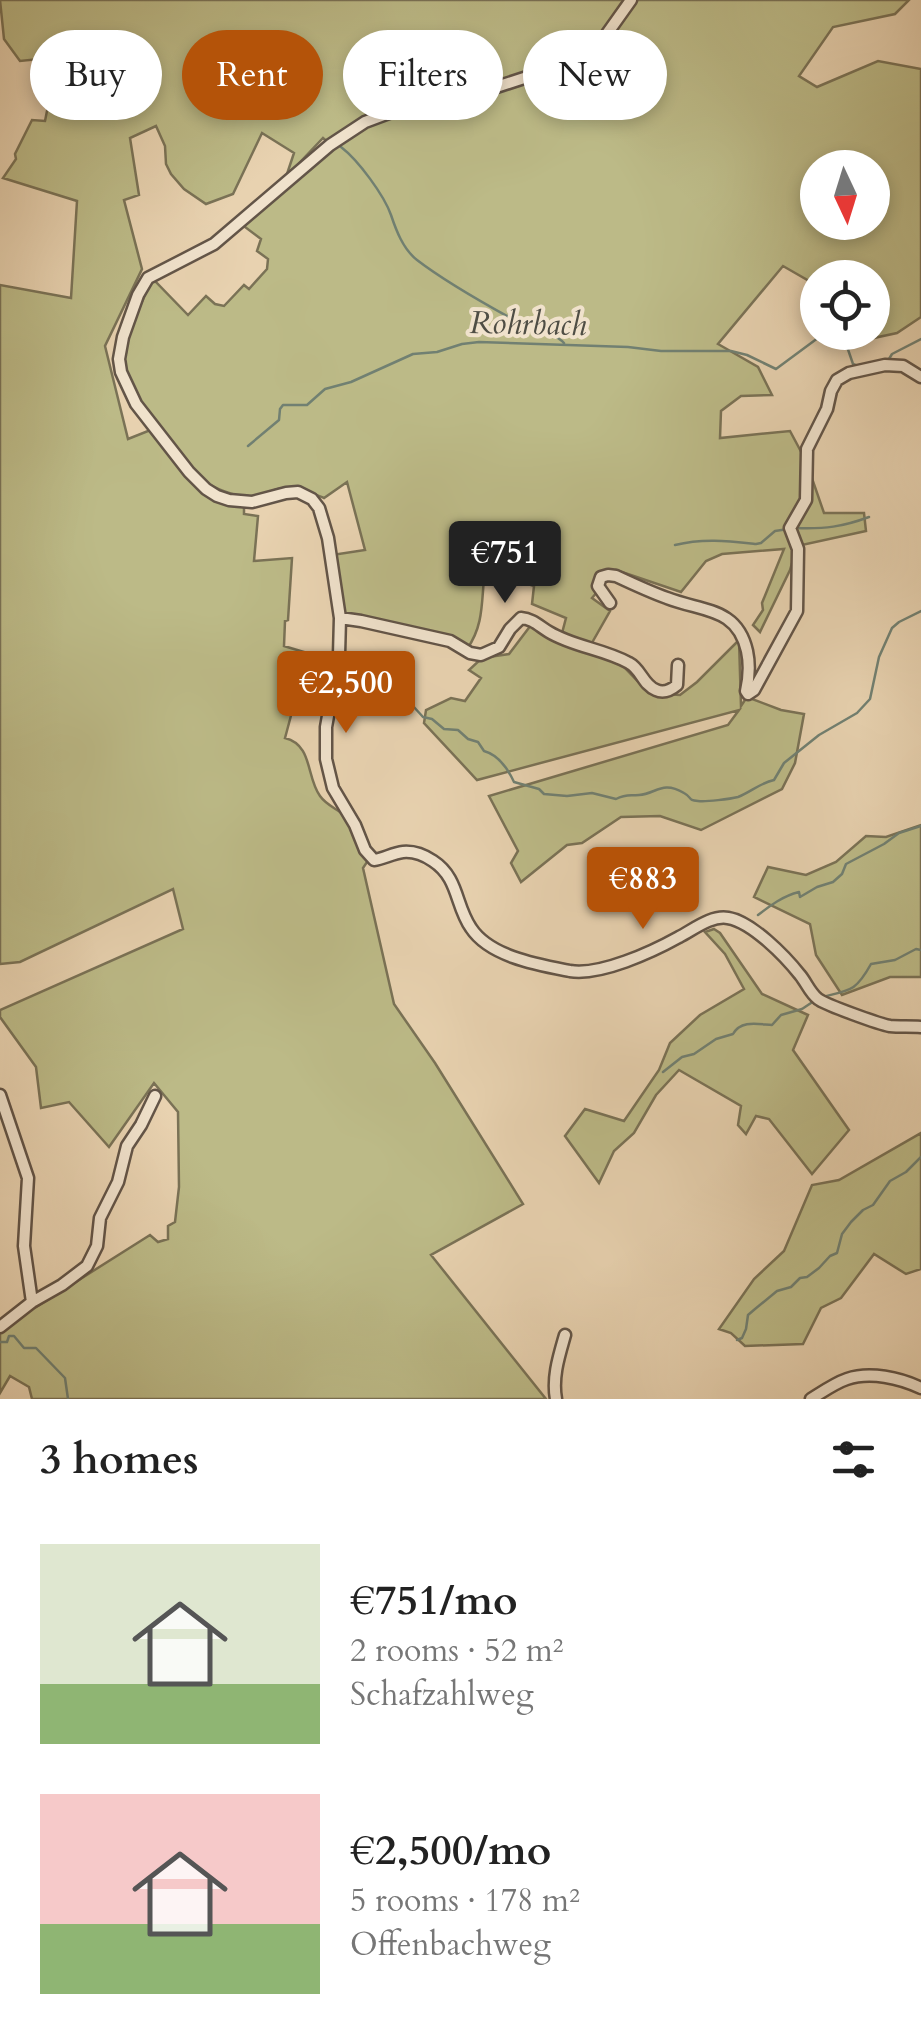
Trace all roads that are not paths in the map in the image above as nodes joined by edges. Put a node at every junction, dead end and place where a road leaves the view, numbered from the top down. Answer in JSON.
{"nodes":[{"id":1,"x":631,"y":0,"type":"edge"},
{"id":2,"x":921,"y":377,"type":"edge"},
{"id":3,"x":610,"y":603,"type":"dead end"},
{"id":4,"x":340,"y":618,"type":"junction"},
{"id":5,"x":678,"y":665,"type":"dead end"},
{"id":6,"x":921,"y":1026,"type":"edge"},
{"id":7,"x":0,"y":1094,"type":"edge"},
{"id":8,"x":155,"y":1096,"type":"dead end"},
{"id":9,"x":32,"y":1302,"type":"junction"},
{"id":10,"x":0,"y":1327,"type":"edge"},
{"id":11,"x":565,"y":1334,"type":"dead end"},
{"id":12,"x":921,"y":1388,"type":"edge"},
{"id":13,"x":556,"y":1399,"type":"edge"},
{"id":14,"x":811,"y":1399,"type":"edge"}],
"edges":[{"from":1,"to":4,"type":"street"},
{"from":2,"to":3,"type":"street"},
{"from":4,"to":5,"type":"street"},
{"from":4,"to":6,"type":"street"},
{"from":7,"to":9,"type":"street"},
{"from":8,"to":9,"type":"street"},
{"from":9,"to":10,"type":"street"},
{"from":11,"to":13,"type":"street"},
{"from":12,"to":14,"type":"street"}]}
